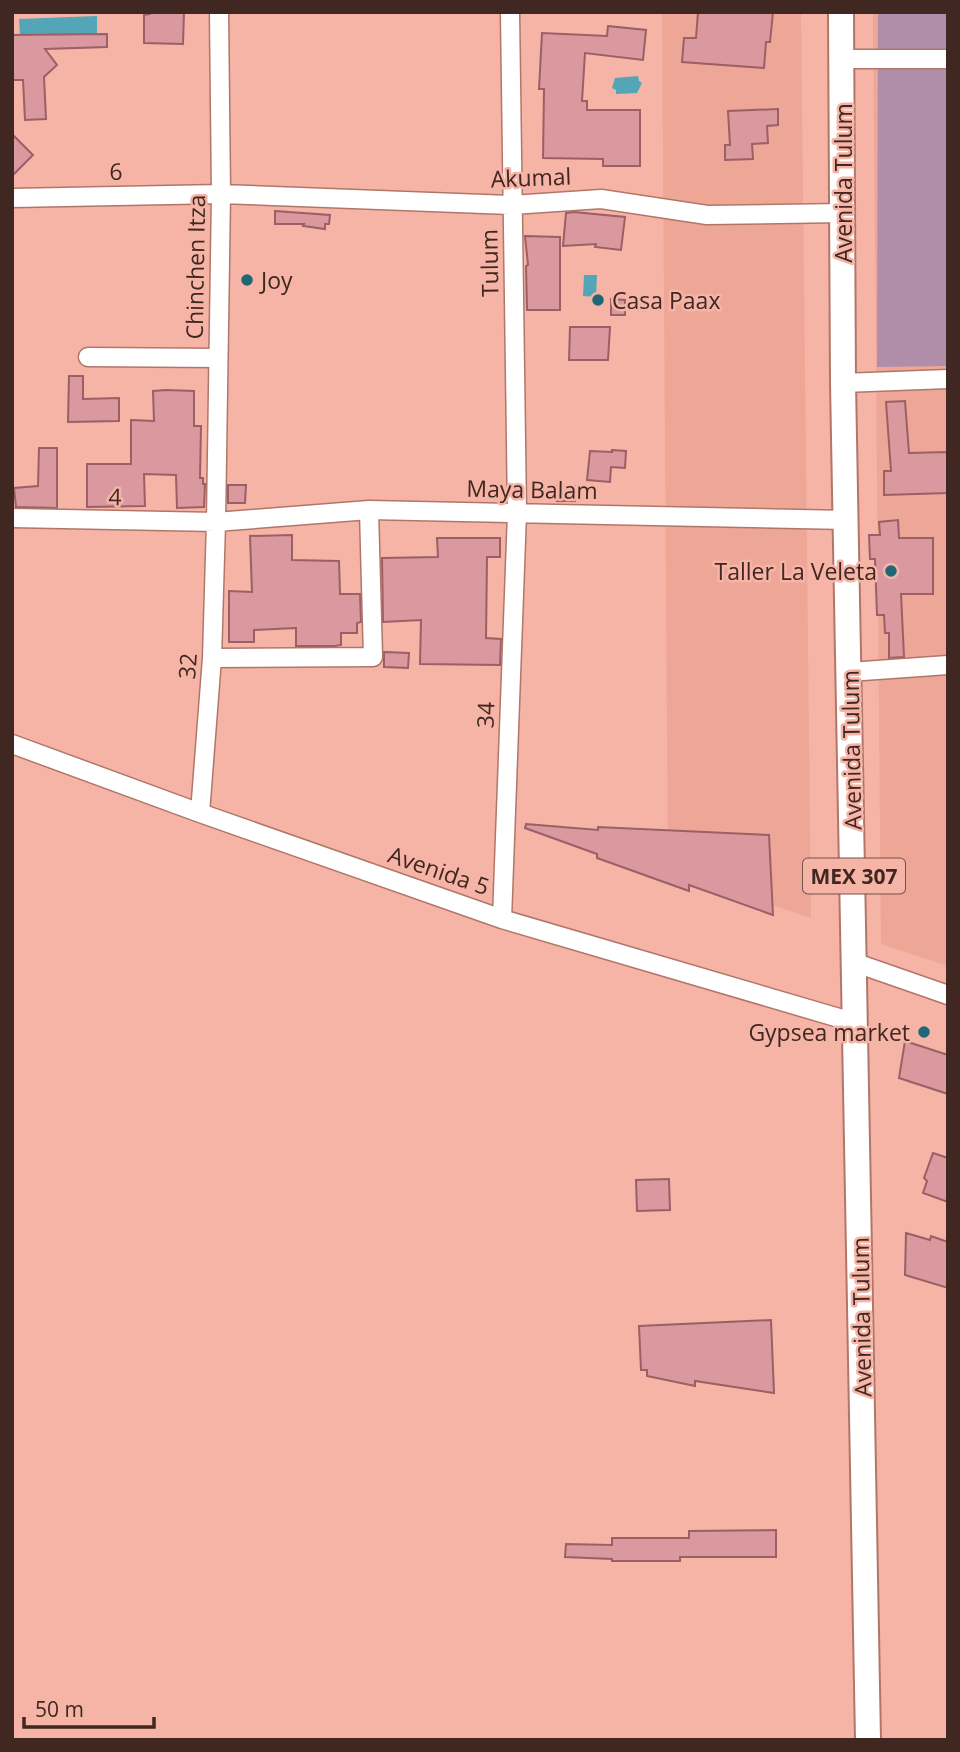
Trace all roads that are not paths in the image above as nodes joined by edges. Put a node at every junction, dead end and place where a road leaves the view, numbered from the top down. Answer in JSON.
{"nodes":[{"id":1,"x":219,"y":12,"type":"edge"},
{"id":2,"x":510,"y":12,"type":"edge"},
{"id":3,"x":841,"y":12,"type":"edge"},
{"id":4,"x":842,"y":60,"type":"junction"},
{"id":5,"x":948,"y":60,"type":"edge"},
{"id":6,"x":221,"y":194,"type":"junction"},
{"id":7,"x":12,"y":198,"type":"edge"},
{"id":8,"x":512,"y":205,"type":"junction"},
{"id":9,"x":843,"y":213,"type":"junction"},
{"id":10,"x":88,"y":357,"type":"dead end"},
{"id":11,"x":218,"y":358,"type":"junction"},
{"id":12,"x":948,"y":379,"type":"edge"},
{"id":13,"x":843,"y":383,"type":"junction"},
{"id":14,"x":369,"y":510,"type":"junction"},
{"id":15,"x":517,"y":513,"type":"junction"},
{"id":16,"x":12,"y":518,"type":"edge"},
{"id":17,"x":847,"y":520,"type":"junction"},
{"id":18,"x":216,"y":523,"type":"junction"},
{"id":19,"x":212,"y":658,"type":"junction"},
{"id":20,"x":948,"y":666,"type":"edge"},
{"id":21,"x":849,"y":672,"type":"junction"},
{"id":22,"x":12,"y":744,"type":"edge"},
{"id":23,"x":200,"y":813,"type":"junction"},
{"id":24,"x":502,"y":919,"type":"junction"},
{"id":25,"x":856,"y":963,"type":"junction"},
{"id":26,"x":948,"y":995,"type":"edge"},
{"id":27,"x":856,"y":1023,"type":"junction"},
{"id":28,"x":868,"y":1740,"type":"edge"}],
"edges":[{"from":1,"to":6,"type":"street","name":"Chinchen Itza"},
{"from":2,"to":8,"type":"street","name":"Tulum"},
{"from":3,"to":4,"type":"highway","name":"Avenida Tulum","number":"MEX 307"},
{"from":4,"to":5,"type":"street"},
{"from":4,"to":9,"type":"highway","name":"Avenida Tulum","number":"MEX 307"},
{"from":6,"to":7,"type":"street","name":"6"},
{"from":6,"to":8,"type":"street","name":"Akumal"},
{"from":6,"to":11,"type":"street","name":"Chinchen Itza"},
{"from":8,"to":9,"type":"street","name":"Akumal"},
{"from":8,"to":15,"type":"street","name":"Tulum"},
{"from":9,"to":13,"type":"highway","name":"Avenida Tulum","number":"MEX 307"},
{"from":10,"to":11,"type":"street"},
{"from":11,"to":18,"type":"street","name":"Chinchen Itza"},
{"from":12,"to":13,"type":"street"},
{"from":13,"to":17,"type":"highway","name":"Avenida Tulum","number":"MEX 307"},
{"from":14,"to":15,"type":"street","name":"Maya Balam"},
{"from":14,"to":18,"type":"street","name":"Maya Balam"},
{"from":14,"to":19,"type":"street"},
{"from":15,"to":17,"type":"street","name":"Maya Balam"},
{"from":15,"to":24,"type":"street","name":"34"},
{"from":16,"to":18,"type":"street","name":"4"},
{"from":17,"to":21,"type":"highway","name":"Avenida Tulum","number":"MEX 307"},
{"from":18,"to":19,"type":"street","name":"32"},
{"from":19,"to":23,"type":"street","name":"32"},
{"from":20,"to":21,"type":"street"},
{"from":21,"to":25,"type":"highway","name":"Avenida Tulum","number":"MEX 307"},
{"from":22,"to":23,"type":"street","name":"Avenida 5"},
{"from":23,"to":24,"type":"street","name":"Avenida 5"},
{"from":24,"to":27,"type":"street","name":"Avenida 5"},
{"from":25,"to":26,"type":"street"},
{"from":25,"to":27,"type":"highway","name":"Avenida Tulum","number":"MEX 307"},
{"from":27,"to":28,"type":"highway","name":"Avenida Tulum","number":"MEX 307"}]}
